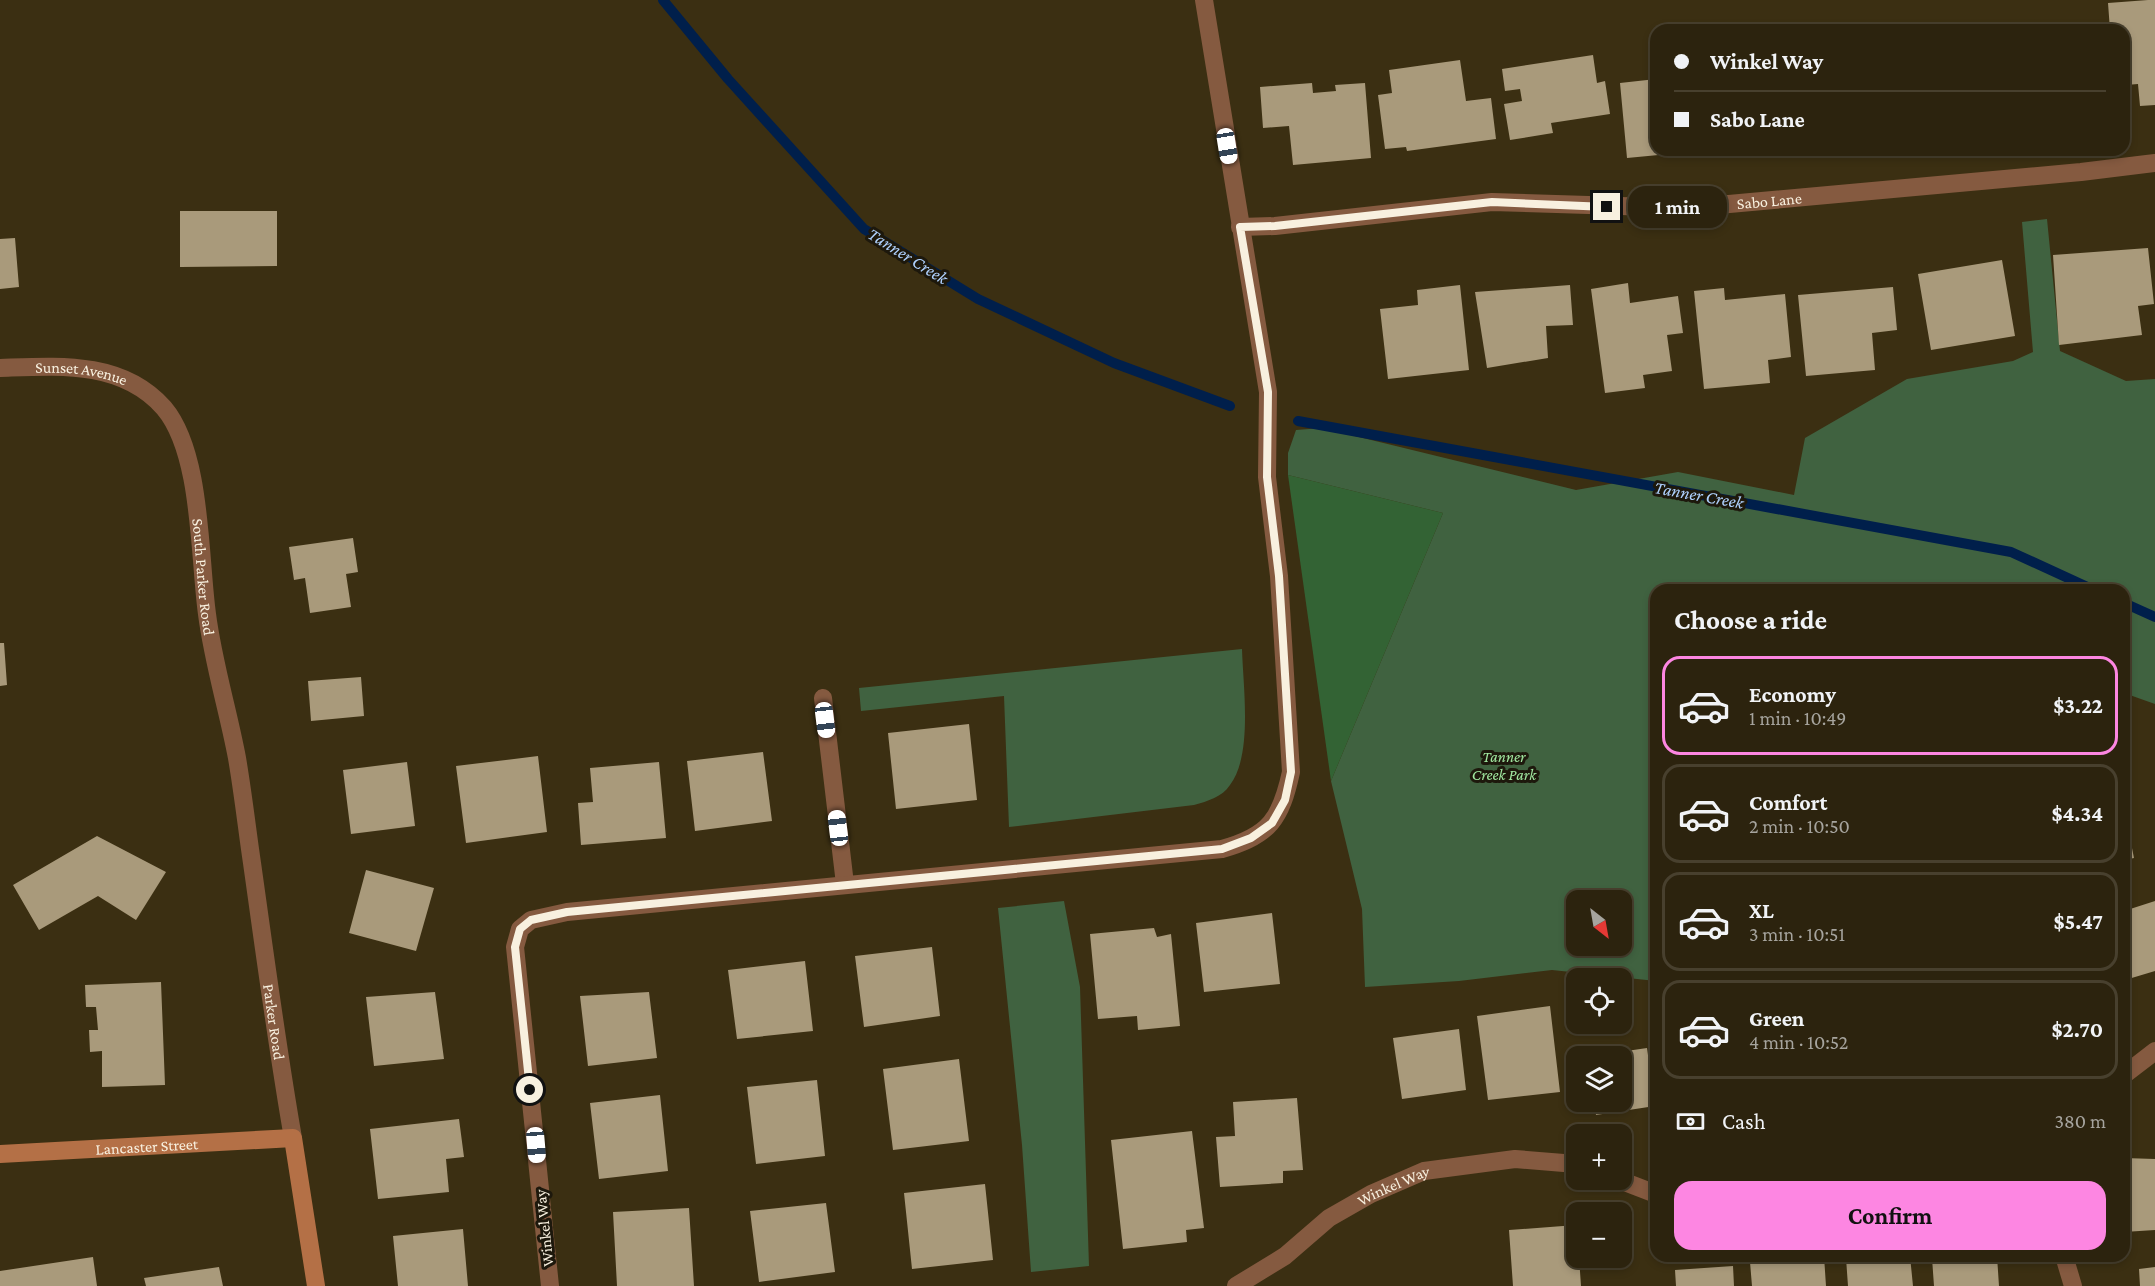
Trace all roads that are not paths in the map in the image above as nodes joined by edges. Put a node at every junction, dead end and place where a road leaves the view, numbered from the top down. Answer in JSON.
{"nodes":[{"id":1,"x":1204,"y":0,"type":"edge"},
{"id":2,"x":2155,"y":164,"type":"edge"},
{"id":3,"x":1240,"y":227,"type":"junction"},
{"id":4,"x":0,"y":368,"type":"edge"},
{"id":5,"x":157,"y":401,"type":"joint"},
{"id":6,"x":822,"y":698,"type":"dead end"},
{"id":7,"x":237,"y":759,"type":"joint"},
{"id":8,"x":845,"y":884,"type":"junction"},
{"id":9,"x":2155,"y":1051,"type":"edge"},
{"id":10,"x":2130,"y":1070,"type":"edge"},
{"id":11,"x":293,"y":1138,"type":"junction"},
{"id":12,"x":0,"y":1154,"type":"edge"},
{"id":13,"x":1566,"y":1163,"type":"edge"},
{"id":14,"x":1632,"y":1185,"type":"edge"},
{"id":15,"x":1650,"y":1192,"type":"edge"},
{"id":16,"x":2066,"y":1262,"type":"edge"},
{"id":17,"x":316,"y":1286,"type":"edge"},
{"id":18,"x":550,"y":1286,"type":"edge"},
{"id":19,"x":1236,"y":1286,"type":"edge"},
{"id":20,"x":2073,"y":1286,"type":"edge"}],
"edges":[{"from":1,"to":3,"type":"street"},
{"from":2,"to":3,"type":"street","name":"Sabo Lane"},
{"from":3,"to":8,"type":"street","name":"Winkel Way"},
{"from":4,"to":5,"type":"street","name":"Sunset Avenue"},
{"from":5,"to":7,"type":"street","name":"South Parker Road"},
{"from":6,"to":8,"type":"street"},
{"from":7,"to":11,"type":"street","name":"Parker Road"},
{"from":8,"to":18,"type":"street","name":"Winkel Way"},
{"from":9,"to":10,"type":"street"},
{"from":11,"to":12,"type":"street","name":"Lancaster Street"},
{"from":11,"to":17,"type":"street","name":"Parker Road"},
{"from":13,"to":19,"type":"street","name":"Winkel Way"},
{"from":14,"to":15,"type":"street"},
{"from":16,"to":20,"type":"street"}]}
